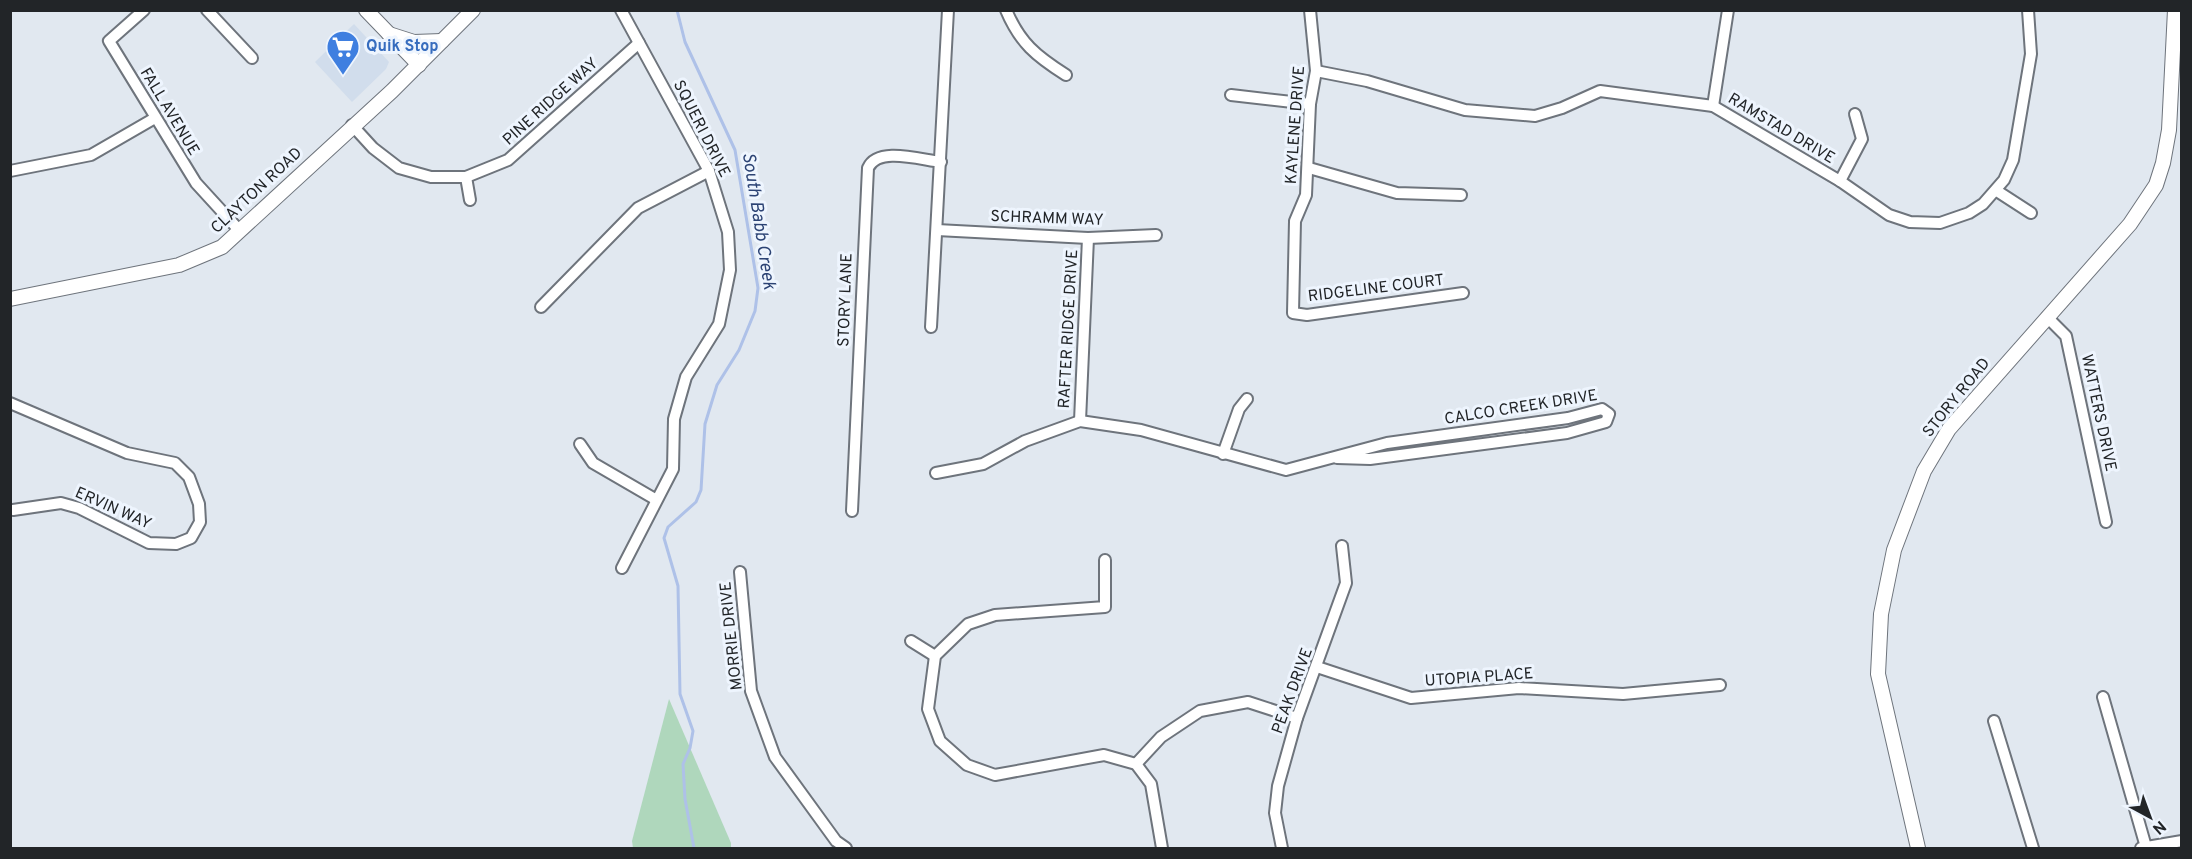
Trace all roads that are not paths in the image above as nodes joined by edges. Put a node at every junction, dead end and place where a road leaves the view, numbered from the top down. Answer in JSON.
{"nodes":[{"id":1,"x":144,"y":10,"type":"edge"},
{"id":2,"x":207,"y":10,"type":"edge"},
{"id":3,"x":366,"y":10,"type":"edge"},
{"id":4,"x":473,"y":10,"type":"edge"},
{"id":5,"x":621,"y":10,"type":"edge"},
{"id":6,"x":948,"y":10,"type":"edge"},
{"id":7,"x":1006,"y":10,"type":"edge"},
{"id":8,"x":1310,"y":10,"type":"edge"},
{"id":9,"x":1728,"y":10,"type":"edge"},
{"id":10,"x":2028,"y":10,"type":"edge"},
{"id":11,"x":2175,"y":10,"type":"edge"},
{"id":12,"x":387,"y":34,"type":"junction"},
{"id":13,"x":442,"y":41,"type":"junction"},
{"id":14,"x":639,"y":43,"type":"junction"},
{"id":15,"x":252,"y":58,"type":"dead end"},
{"id":16,"x":419,"y":65,"type":"junction"},
{"id":17,"x":1316,"y":71,"type":"junction"},
{"id":18,"x":1066,"y":75,"type":"dead end"},
{"id":19,"x":1231,"y":95,"type":"dead end"},
{"id":20,"x":1310,"y":104,"type":"junction"},
{"id":21,"x":1713,"y":106,"type":"junction"},
{"id":22,"x":1854,"y":114,"type":"dead end"},
{"id":23,"x":154,"y":118,"type":"junction"},
{"id":24,"x":352,"y":125,"type":"junction"},
{"id":25,"x":940,"y":162,"type":"junction"},
{"id":26,"x":1309,"y":168,"type":"junction"},
{"id":27,"x":10,"y":171,"type":"edge"},
{"id":28,"x":709,"y":171,"type":"junction"},
{"id":29,"x":466,"y":177,"type":"junction"},
{"id":30,"x":1840,"y":181,"type":"junction"},
{"id":31,"x":1997,"y":190,"type":"junction"},
{"id":32,"x":1461,"y":195,"type":"dead end"},
{"id":33,"x":470,"y":200,"type":"dead end"},
{"id":34,"x":2031,"y":213,"type":"dead end"},
{"id":35,"x":239,"y":230,"type":"junction"},
{"id":36,"x":937,"y":230,"type":"junction"},
{"id":37,"x":1156,"y":235,"type":"dead end"},
{"id":38,"x":1088,"y":238,"type":"junction"},
{"id":39,"x":1463,"y":293,"type":"dead end"},
{"id":40,"x":10,"y":298,"type":"edge"},
{"id":41,"x":541,"y":307,"type":"dead end"},
{"id":42,"x":1293,"y":312,"type":"joint"},
{"id":43,"x":2047,"y":317,"type":"junction"},
{"id":44,"x":931,"y":327,"type":"dead end"},
{"id":45,"x":1247,"y":399,"type":"dead end"},
{"id":46,"x":10,"y":403,"type":"edge"},
{"id":47,"x":1080,"y":421,"type":"junction"},
{"id":48,"x":580,"y":444,"type":"dead end"},
{"id":49,"x":1223,"y":454,"type":"junction"},
{"id":50,"x":1337,"y":458,"type":"junction"},
{"id":51,"x":936,"y":473,"type":"dead end"},
{"id":52,"x":655,"y":499,"type":"junction"},
{"id":53,"x":13,"y":510,"type":"dead end"},
{"id":54,"x":852,"y":511,"type":"dead end"},
{"id":55,"x":2106,"y":522,"type":"dead end"},
{"id":56,"x":1342,"y":546,"type":"dead end"},
{"id":57,"x":1104,"y":560,"type":"dead end"},
{"id":58,"x":622,"y":568,"type":"dead end"},
{"id":59,"x":740,"y":572,"type":"dead end"},
{"id":60,"x":911,"y":641,"type":"dead end"},
{"id":61,"x":935,"y":656,"type":"junction"},
{"id":62,"x":1317,"y":667,"type":"junction"},
{"id":63,"x":1720,"y":685,"type":"dead end"},
{"id":64,"x":2103,"y":697,"type":"dead end"},
{"id":65,"x":1297,"y":718,"type":"junction"},
{"id":66,"x":1994,"y":721,"type":"dead end"},
{"id":67,"x":1136,"y":764,"type":"junction"},
{"id":68,"x":2181,"y":841,"type":"edge"},
{"id":69,"x":2142,"y":848,"type":"edge"},
{"id":70,"x":846,"y":849,"type":"edge"},
{"id":71,"x":1162,"y":849,"type":"edge"},
{"id":72,"x":1282,"y":849,"type":"edge"},
{"id":73,"x":1918,"y":849,"type":"edge"},
{"id":74,"x":2033,"y":849,"type":"edge"}],
"edges":[{"from":1,"to":23,"type":"street","name":"FALL AVENUE"},
{"from":2,"to":15,"type":"street"},
{"from":3,"to":12,"type":"street"},
{"from":4,"to":13,"type":"street","name":"CLAYTON ROAD"},
{"from":5,"to":14,"type":"street","name":"SQUERI DRIVE"},
{"from":6,"to":25,"type":"street"},
{"from":7,"to":18,"type":"street"},
{"from":8,"to":17,"type":"street","name":"KAYLENE DRIVE"},
{"from":9,"to":21,"type":"street"},
{"from":10,"to":31,"type":"street","name":"RAMSTAD DRIVE"},
{"from":11,"to":43,"type":"street","name":"STORY ROAD"},
{"from":12,"to":13,"type":"street"},
{"from":12,"to":16,"type":"street"},
{"from":13,"to":16,"type":"street","name":"CLAYTON ROAD"},
{"from":14,"to":28,"type":"street","name":"SQUERI DRIVE"},
{"from":14,"to":29,"type":"street","name":"PINE RIDGE WAY"},
{"from":16,"to":24,"type":"street","name":"CLAYTON ROAD"},
{"from":17,"to":20,"type":"street","name":"KAYLENE DRIVE"},
{"from":17,"to":21,"type":"street","name":"RAMSTAD DRIVE"},
{"from":19,"to":20,"type":"street"},
{"from":20,"to":26,"type":"street","name":"KAYLENE DRIVE"},
{"from":21,"to":30,"type":"street","name":"RAMSTAD DRIVE"},
{"from":22,"to":30,"type":"street"},
{"from":23,"to":27,"type":"street"},
{"from":23,"to":35,"type":"street","name":"FALL AVENUE"},
{"from":24,"to":29,"type":"street","name":"PINE RIDGE WAY"},
{"from":24,"to":35,"type":"street","name":"CLAYTON ROAD"},
{"from":25,"to":36,"type":"street"},
{"from":25,"to":54,"type":"street","name":"STORY LANE"},
{"from":26,"to":32,"type":"street"},
{"from":26,"to":42,"type":"street","name":"KAYLENE DRIVE"},
{"from":28,"to":41,"type":"street"},
{"from":28,"to":52,"type":"street","name":"SQUERI DRIVE"},
{"from":29,"to":33,"type":"street"},
{"from":30,"to":31,"type":"street","name":"RAMSTAD DRIVE"},
{"from":31,"to":34,"type":"street"},
{"from":35,"to":40,"type":"street","name":"CLAYTON ROAD"},
{"from":36,"to":38,"type":"street","name":"SCHRAMM WAY"},
{"from":36,"to":44,"type":"street"},
{"from":37,"to":38,"type":"street","name":"SCHRAMM WAY"},
{"from":38,"to":47,"type":"street","name":"RAFTER RIDGE DRIVE"},
{"from":39,"to":42,"type":"street","name":"RIDGELINE COURT"},
{"from":43,"to":55,"type":"street","name":"WATTERS DRIVE"},
{"from":43,"to":73,"type":"street","name":"STORY ROAD"},
{"from":45,"to":49,"type":"street"},
{"from":46,"to":53,"type":"street","name":"ERVIN WAY"},
{"from":47,"to":49,"type":"street","name":"CALCO CREEK DRIVE"},
{"from":47,"to":51,"type":"street","name":"CALCO CREEK DRIVE"},
{"from":48,"to":52,"type":"street"},
{"from":49,"to":50,"type":"street","name":"CALCO CREEK DRIVE"},
{"from":50,"to":50,"type":"street","name":"CALCO CREEK DRIVE"},
{"from":52,"to":58,"type":"street","name":"SQUERI DRIVE"},
{"from":56,"to":62,"type":"street","name":"PEAK DRIVE"},
{"from":57,"to":61,"type":"street"},
{"from":59,"to":70,"type":"street","name":"MORRIE DRIVE"},
{"from":60,"to":61,"type":"street"},
{"from":61,"to":67,"type":"street"},
{"from":62,"to":63,"type":"street","name":"UTOPIA PLACE"},
{"from":62,"to":65,"type":"street","name":"PEAK DRIVE"},
{"from":64,"to":69,"type":"street"},
{"from":65,"to":67,"type":"street"},
{"from":65,"to":72,"type":"street","name":"PEAK DRIVE"},
{"from":66,"to":74,"type":"street"},
{"from":67,"to":71,"type":"street"},
{"from":68,"to":69,"type":"street"}]}
